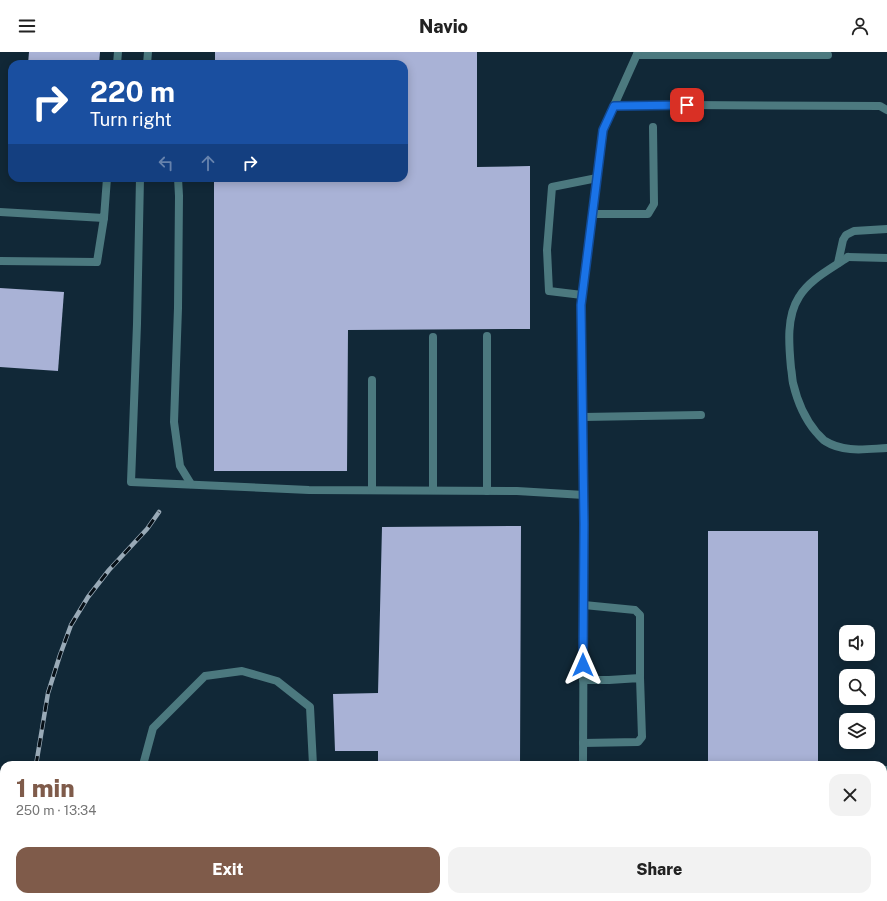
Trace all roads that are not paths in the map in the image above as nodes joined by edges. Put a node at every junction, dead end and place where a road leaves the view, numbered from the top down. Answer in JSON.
{"nodes":[{"id":1,"x":637,"y":53,"type":"edge"},
{"id":2,"x":828,"y":55,"type":"dead end"},
{"id":3,"x":614,"y":106,"type":"junction"},
{"id":4,"x":887,"y":110,"type":"edge"},
{"id":5,"x":654,"y":127,"type":"dead end"},
{"id":6,"x":597,"y":178,"type":"junction"},
{"id":7,"x":107,"y":182,"type":"edge"},
{"id":8,"x":140,"y":182,"type":"edge"},
{"id":9,"x":178,"y":182,"type":"edge"},
{"id":10,"x":0,"y":212,"type":"edge"},
{"id":11,"x":593,"y":214,"type":"junction"},
{"id":12,"x":104,"y":218,"type":"junction"},
{"id":13,"x":887,"y":229,"type":"edge"},
{"id":14,"x":887,"y":258,"type":"edge"},
{"id":15,"x":0,"y":261,"type":"edge"},
{"id":16,"x":838,"y":263,"type":"junction"},
{"id":17,"x":582,"y":296,"type":"junction"},
{"id":18,"x":487,"y":336,"type":"dead end"},
{"id":19,"x":432,"y":337,"type":"dead end"},
{"id":20,"x":372,"y":380,"type":"dead end"},
{"id":21,"x":701,"y":415,"type":"dead end"},
{"id":22,"x":583,"y":417,"type":"junction"},
{"id":23,"x":887,"y":448,"type":"edge"},
{"id":24,"x":191,"y":484,"type":"junction"},
{"id":25,"x":372,"y":490,"type":"junction"},
{"id":26,"x":433,"y":490,"type":"junction"},
{"id":27,"x":487,"y":491,"type":"junction"},
{"id":28,"x":584,"y":495,"type":"junction"},
{"id":29,"x":584,"y":605,"type":"junction"},
{"id":30,"x":640,"y":678,"type":"junction"},
{"id":31,"x":583,"y":680,"type":"junction"},
{"id":32,"x":583,"y":743,"type":"junction"},
{"id":33,"x":144,"y":761,"type":"edge"},
{"id":34,"x":313,"y":761,"type":"edge"},
{"id":35,"x":583,"y":761,"type":"edge"}],
"edges":[{"from":1,"to":2,"type":"street"},
{"from":1,"to":3,"type":"street"},
{"from":3,"to":4,"type":"street"},
{"from":3,"to":6,"type":"street"},
{"from":5,"to":11,"type":"street"},
{"from":6,"to":11,"type":"street"},
{"from":6,"to":17,"type":"street"},
{"from":7,"to":12,"type":"street"},
{"from":8,"to":24,"type":"street"},
{"from":9,"to":24,"type":"street"},
{"from":10,"to":12,"type":"street"},
{"from":11,"to":17,"type":"street"},
{"from":12,"to":15,"type":"street"},
{"from":13,"to":16,"type":"street"},
{"from":14,"to":16,"type":"street"},
{"from":16,"to":23,"type":"street"},
{"from":17,"to":22,"type":"street"},
{"from":18,"to":27,"type":"street"},
{"from":19,"to":26,"type":"street"},
{"from":20,"to":25,"type":"street"},
{"from":21,"to":22,"type":"street"},
{"from":22,"to":28,"type":"street"},
{"from":24,"to":25,"type":"street"},
{"from":25,"to":26,"type":"street"},
{"from":26,"to":27,"type":"street"},
{"from":27,"to":28,"type":"street"},
{"from":28,"to":29,"type":"street"},
{"from":29,"to":30,"type":"street"},
{"from":29,"to":31,"type":"street"},
{"from":30,"to":31,"type":"street"},
{"from":30,"to":32,"type":"street"},
{"from":31,"to":32,"type":"street"},
{"from":32,"to":35,"type":"street"},
{"from":33,"to":34,"type":"street"}]}
